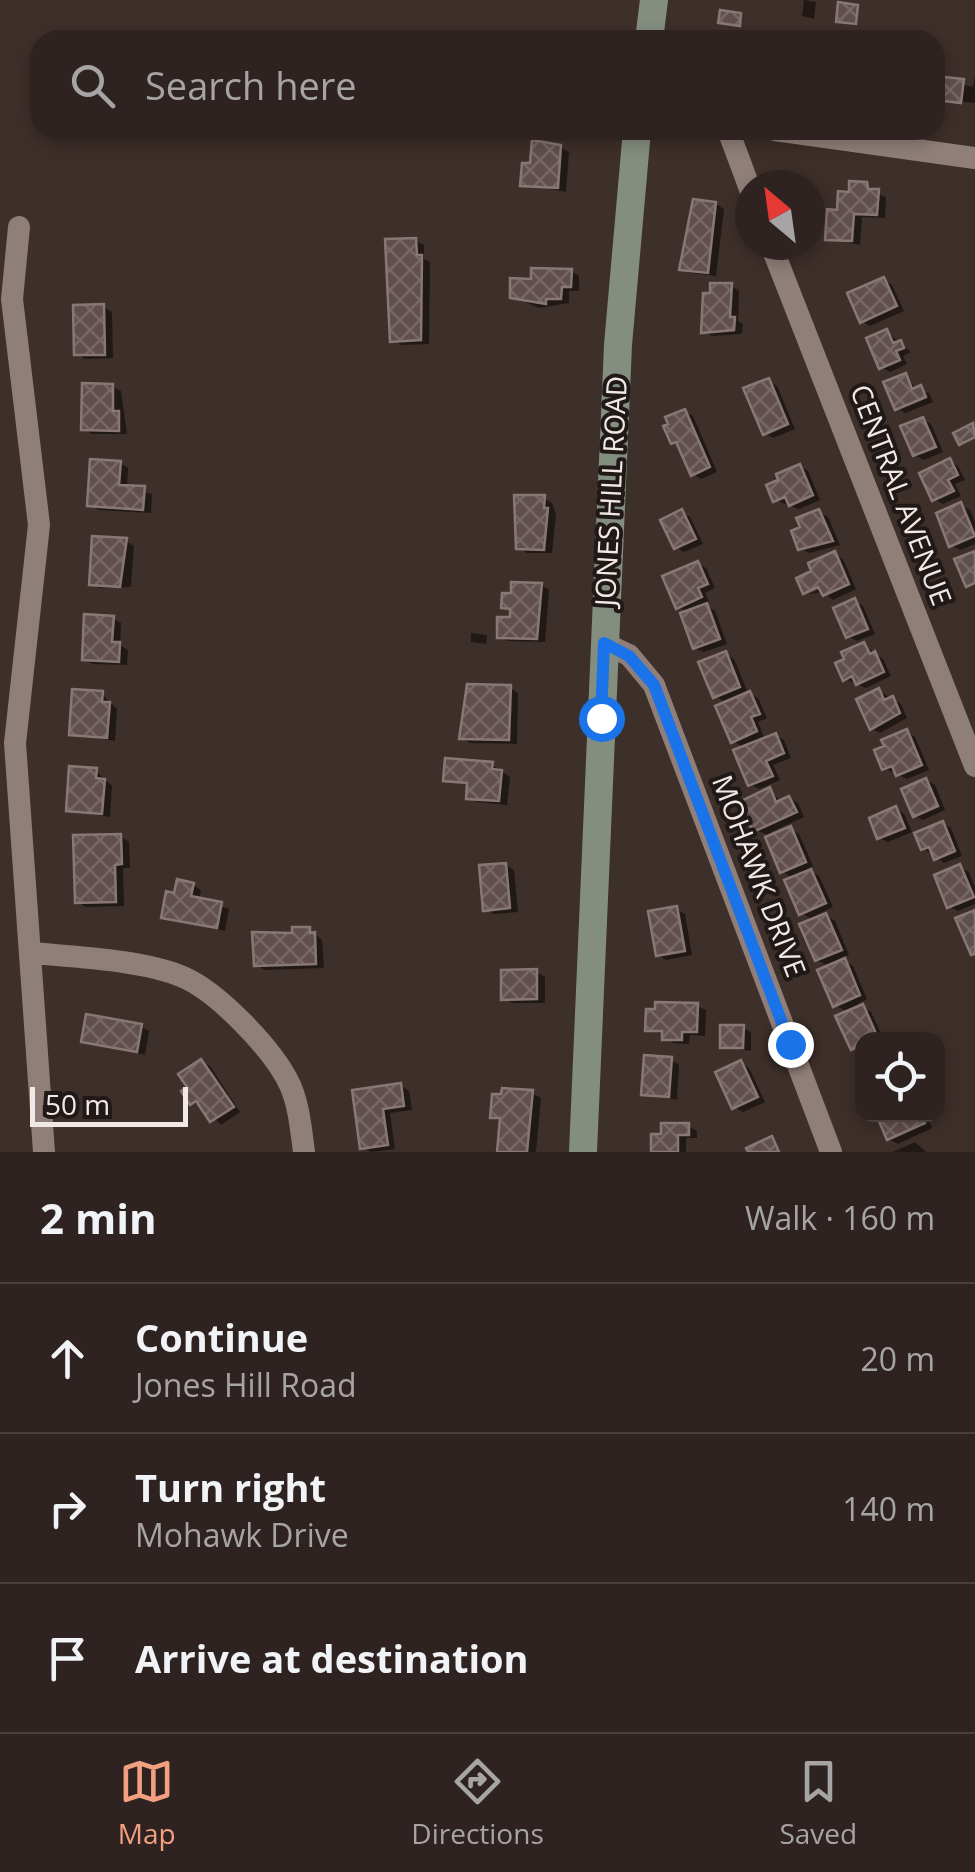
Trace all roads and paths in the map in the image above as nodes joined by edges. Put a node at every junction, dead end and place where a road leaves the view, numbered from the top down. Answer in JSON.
{"nodes":[{"id":1,"x":654,"y":0,"type":"edge"},
{"id":2,"x":650,"y":30,"type":"edge"},
{"id":3,"x":636,"y":140,"type":"edge"},
{"id":4,"x":732,"y":140,"type":"edge"},
{"id":5,"x":847,"y":140,"type":"edge"},
{"id":6,"x":975,"y":158,"type":"edge"},
{"id":7,"x":743,"y":170,"type":"edge"},
{"id":8,"x":18,"y":227,"type":"dead end"},
{"id":9,"x":777,"y":260,"type":"edge"},
{"id":10,"x":604,"y":643,"type":"junction"},
{"id":11,"x":975,"y":766,"type":"edge"},
{"id":12,"x":32,"y":953,"type":"junction"},
{"id":13,"x":44,"y":1152,"type":"edge"},
{"id":14,"x":304,"y":1152,"type":"edge"},
{"id":15,"x":583,"y":1152,"type":"edge"},
{"id":16,"x":832,"y":1152,"type":"edge"}],
"edges":[{"from":1,"to":2,"type":"main road"},
{"from":3,"to":10,"type":"main road","name":"JONES HILL ROAD"},
{"from":4,"to":7,"type":"street"},
{"from":5,"to":6,"type":"street"},
{"from":8,"to":12,"type":"street"},
{"from":9,"to":11,"type":"street","name":"CENTRAL AVENUE"},
{"from":10,"to":15,"type":"main road","name":"JONES HILL ROAD"},
{"from":10,"to":16,"type":"street","name":"MOHAWK DRIVE"},
{"from":12,"to":13,"type":"street"},
{"from":12,"to":14,"type":"street"}]}
